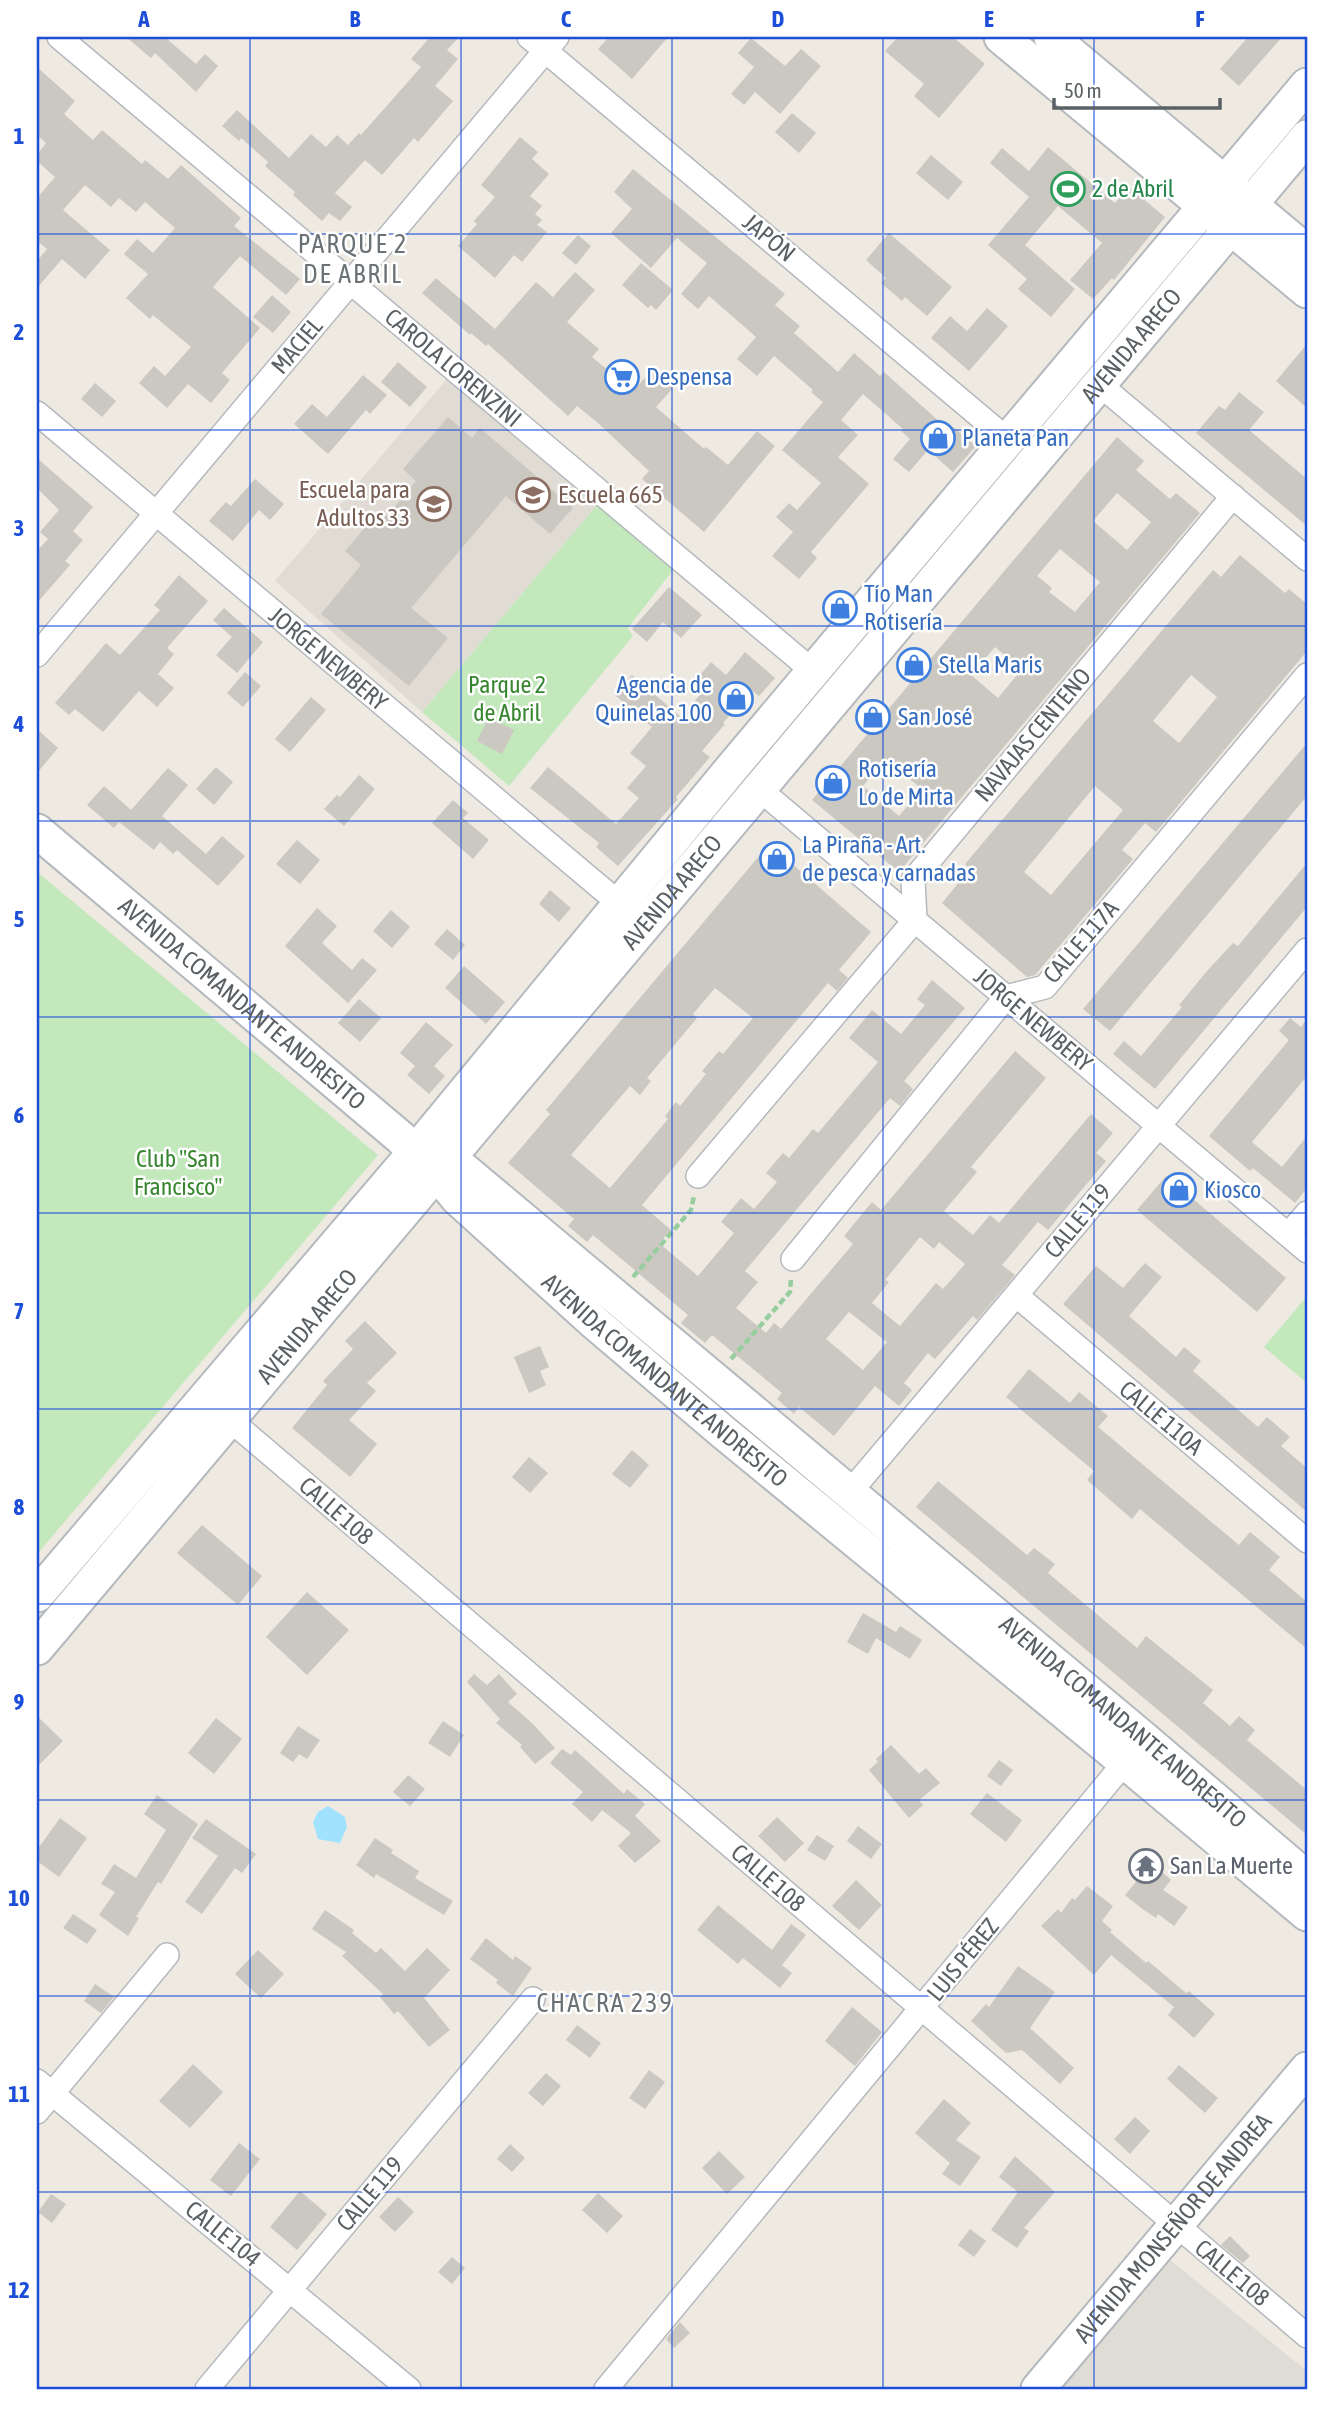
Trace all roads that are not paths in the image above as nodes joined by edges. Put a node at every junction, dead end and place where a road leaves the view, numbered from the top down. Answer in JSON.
{"nodes":[{"id":1,"x":59,"y":37,"type":"edge"},
{"id":2,"x":1001,"y":37,"type":"edge"},
{"id":3,"x":1051,"y":37,"type":"edge"},
{"id":4,"x":544,"y":41,"type":"edge"},
{"id":5,"x":1307,"y":85,"type":"edge"},
{"id":6,"x":1307,"y":137,"type":"edge"},
{"id":7,"x":1225,"y":182,"type":"junction"},
{"id":8,"x":1204,"y":208,"type":"junction"},
{"id":9,"x":1241,"y":216,"type":"junction"},
{"id":10,"x":1307,"y":251,"type":"edge"},
{"id":11,"x":351,"y":282,"type":"junction"},
{"id":12,"x":1307,"y":291,"type":"edge"},
{"id":13,"x":1099,"y":384,"type":"junction"},
{"id":14,"x":37,"y":413,"type":"edge"},
{"id":15,"x":1008,"y":440,"type":"junction"},
{"id":16,"x":1233,"y":496,"type":"junction"},
{"id":17,"x":157,"y":514,"type":"junction"},
{"id":18,"x":1307,"y":559,"type":"edge"},
{"id":19,"x":37,"y":655,"type":"edge"},
{"id":20,"x":814,"y":672,"type":"junction"},
{"id":21,"x":1307,"y":675,"type":"edge"},
{"id":22,"x":759,"y":789,"type":"junction"},
{"id":23,"x":37,"y":809,"type":"edge"},
{"id":24,"x":37,"y":831,"type":"edge"},
{"id":25,"x":620,"y":904,"type":"junction"},
{"id":26,"x":915,"y":920,"type":"junction"},
{"id":27,"x":1307,"y":950,"type":"edge"},
{"id":28,"x":1006,"y":998,"type":"junction"},
{"id":29,"x":1159,"y":1126,"type":"junction"},
{"id":30,"x":432,"y":1155,"type":"junction"},
{"id":31,"x":698,"y":1176,"type":"road end"},
{"id":32,"x":1307,"y":1213,"type":"edge"},
{"id":33,"x":1288,"y":1235,"type":"junction"},
{"id":34,"x":1307,"y":1251,"type":"edge"},
{"id":35,"x":793,"y":1259,"type":"road end"},
{"id":36,"x":1016,"y":1295,"type":"junction"},
{"id":37,"x":229,"y":1419,"type":"junction"},
{"id":38,"x":850,"y":1492,"type":"junction"},
{"id":39,"x":1307,"y":1541,"type":"edge"},
{"id":40,"x":37,"y":1595,"type":"edge"},
{"id":41,"x":37,"y":1648,"type":"edge"},
{"id":42,"x":1125,"y":1762,"type":"junction"},
{"id":43,"x":1307,"y":1878,"type":"edge"},
{"id":44,"x":1307,"y":1914,"type":"edge"},
{"id":45,"x":167,"y":1955,"type":"dead end"},
{"id":46,"x":533,"y":1999,"type":"dead end"},
{"id":47,"x":922,"y":2010,"type":"junction"},
{"id":48,"x":1307,"y":2068,"type":"edge"},
{"id":49,"x":44,"y":2087,"type":"edge"},
{"id":50,"x":37,"y":2112,"type":"edge"},
{"id":51,"x":1175,"y":2226,"type":"junction"},
{"id":52,"x":290,"y":2290,"type":"junction"},
{"id":53,"x":1307,"y":2336,"type":"edge"},
{"id":54,"x":207,"y":2389,"type":"edge"},
{"id":55,"x":409,"y":2389,"type":"edge"},
{"id":56,"x":606,"y":2389,"type":"edge"},
{"id":57,"x":1038,"y":2389,"type":"edge"}],
"edges":[{"from":1,"to":11,"type":"street","name":"CAROLA LORENZINI"},
{"from":2,"to":8,"type":"main road"},
{"from":3,"to":7,"type":"main road"},
{"from":4,"to":11,"type":"street","name":"MACIEL"},
{"from":4,"to":15,"type":"street","name":"JAPÓN"},
{"from":5,"to":7,"type":"main road","name":"AVENIDA ARECO"},
{"from":6,"to":9,"type":"main road","name":"AVENIDA ARECO"},
{"from":7,"to":8,"type":"main road","name":"AVENIDA ARECO"},
{"from":7,"to":9,"type":"main road"},
{"from":8,"to":9,"type":"main road"},
{"from":8,"to":15,"type":"main road","name":"AVENIDA ARECO"},
{"from":9,"to":10,"type":"main road"},
{"from":9,"to":12,"type":"main road"},
{"from":9,"to":13,"type":"main road","name":"AVENIDA ARECO"},
{"from":11,"to":17,"type":"street","name":"MACIEL"},
{"from":11,"to":20,"type":"street","name":"CAROLA LORENZINI"},
{"from":13,"to":16,"type":"street"},
{"from":13,"to":22,"type":"main road","name":"AVENIDA ARECO"},
{"from":14,"to":17,"type":"street","name":"JORGE NEWBERY"},
{"from":15,"to":20,"type":"main road","name":"AVENIDA ARECO"},
{"from":16,"to":18,"type":"street"},
{"from":16,"to":26,"type":"street","name":"NAVAJAS CENTENO"},
{"from":17,"to":19,"type":"street","name":"MACIEL"},
{"from":17,"to":25,"type":"street","name":"JORGE NEWBERY"},
{"from":20,"to":25,"type":"main road","name":"AVENIDA ARECO"},
{"from":21,"to":28,"type":"street","name":"CALLE 117A"},
{"from":22,"to":26,"type":"street","name":"JORGE NEWBERY"},
{"from":22,"to":30,"type":"main road","name":"AVENIDA ARECO"},
{"from":23,"to":30,"type":"main road","name":"AVENIDA COMANDANTE ANDRESITO"},
{"from":24,"to":30,"type":"main road","name":"AVENIDA COMANDANTE ANDRESITO"},
{"from":25,"to":30,"type":"main road","name":"AVENIDA ARECO"},
{"from":26,"to":28,"type":"street","name":"JORGE NEWBERY"},
{"from":26,"to":31,"type":"street"},
{"from":27,"to":29,"type":"street","name":"CALLE 119"},
{"from":28,"to":29,"type":"street","name":"JORGE NEWBERY"},
{"from":28,"to":35,"type":"street"},
{"from":29,"to":33,"type":"street","name":"JORGE NEWBERY"},
{"from":29,"to":36,"type":"street","name":"CALLE 119"},
{"from":30,"to":37,"type":"main road","name":"AVENIDA ARECO"},
{"from":30,"to":38,"type":"main road","name":"AVENIDA COMANDANTE ANDRESITO"},
{"from":30,"to":40,"type":"main road","name":"AVENIDA ARECO"},
{"from":30,"to":42,"type":"main road","name":"AVENIDA COMANDANTE ANDRESITO"},
{"from":32,"to":33,"type":"street"},
{"from":33,"to":34,"type":"street","name":"JORGE NEWBERY"},
{"from":36,"to":38,"type":"street","name":"CALLE 119"},
{"from":36,"to":39,"type":"street","name":"CALLE 110A"},
{"from":37,"to":41,"type":"main road","name":"AVENIDA ARECO"},
{"from":37,"to":47,"type":"street","name":"CALLE 108"},
{"from":38,"to":43,"type":"main road","name":"AVENIDA COMANDANTE ANDRESITO"},
{"from":42,"to":44,"type":"main road","name":"AVENIDA COMANDANTE ANDRESITO"},
{"from":42,"to":47,"type":"street","name":"LUIS PÉREZ"},
{"from":45,"to":49,"type":"street"},
{"from":46,"to":52,"type":"street","name":"CALLE 119"},
{"from":47,"to":51,"type":"street","name":"CALLE 108"},
{"from":47,"to":56,"type":"street","name":"LUIS PÉREZ"},
{"from":48,"to":51,"type":"main road","name":"AVENIDA MONSEÑOR DE ANDREA"},
{"from":49,"to":50,"type":"street"},
{"from":49,"to":52,"type":"street","name":"CALLE 104"},
{"from":51,"to":53,"type":"street","name":"CALLE 108"},
{"from":51,"to":57,"type":"main road","name":"AVENIDA MONSEÑOR DE ANDREA"},
{"from":52,"to":54,"type":"street","name":"CALLE 119"},
{"from":52,"to":55,"type":"street","name":"CALLE 104"}]}
